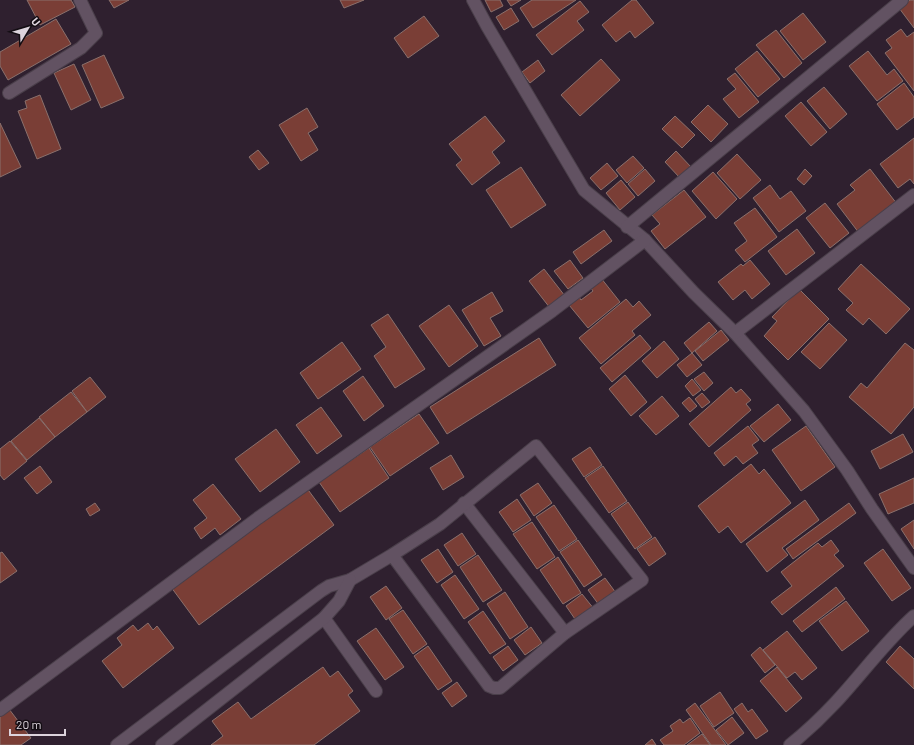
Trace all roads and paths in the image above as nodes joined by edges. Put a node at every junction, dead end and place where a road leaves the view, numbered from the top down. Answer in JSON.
{"nodes":[{"id":1,"x":80,"y":0,"type":"edge"},
{"id":2,"x":473,"y":0,"type":"edge"},
{"id":3,"x":902,"y":0,"type":"edge"},
{"id":4,"x":9,"y":92,"type":"dead end"},
{"id":5,"x":914,"y":195,"type":"edge"},
{"id":6,"x":628,"y":227,"type":"junction"},
{"id":7,"x":645,"y":240,"type":"junction"},
{"id":8,"x":735,"y":333,"type":"junction"},
{"id":9,"x":464,"y":503,"type":"junction"},
{"id":10,"x":392,"y":555,"type":"junction"},
{"id":11,"x":914,"y":568,"type":"edge"},
{"id":12,"x":350,"y":580,"type":"junction"},
{"id":13,"x":914,"y":616,"type":"edge"},
{"id":14,"x":324,"y":618,"type":"junction"},
{"id":15,"x":565,"y":633,"type":"junction"},
{"id":16,"x":376,"y":691,"type":"dead end"},
{"id":17,"x":0,"y":710,"type":"edge"},
{"id":18,"x":117,"y":745,"type":"edge"},
{"id":19,"x":162,"y":745,"type":"edge"},
{"id":20,"x":790,"y":745,"type":"edge"}],
"edges":[{"from":1,"to":4,"type":"street"},
{"from":2,"to":6,"type":"street"},
{"from":3,"to":6,"type":"street"},
{"from":5,"to":8,"type":"street"},
{"from":6,"to":7,"type":"street"},
{"from":7,"to":8,"type":"street"},
{"from":7,"to":17,"type":"street"},
{"from":8,"to":11,"type":"street"},
{"from":9,"to":10,"type":"street"},
{"from":9,"to":15,"type":"street"},
{"from":9,"to":15,"type":"street"},
{"from":10,"to":12,"type":"street"},
{"from":10,"to":15,"type":"street"},
{"from":12,"to":14,"type":"street"},
{"from":12,"to":18,"type":"street"},
{"from":13,"to":20,"type":"street"},
{"from":14,"to":16,"type":"street"},
{"from":14,"to":19,"type":"street"}]}
